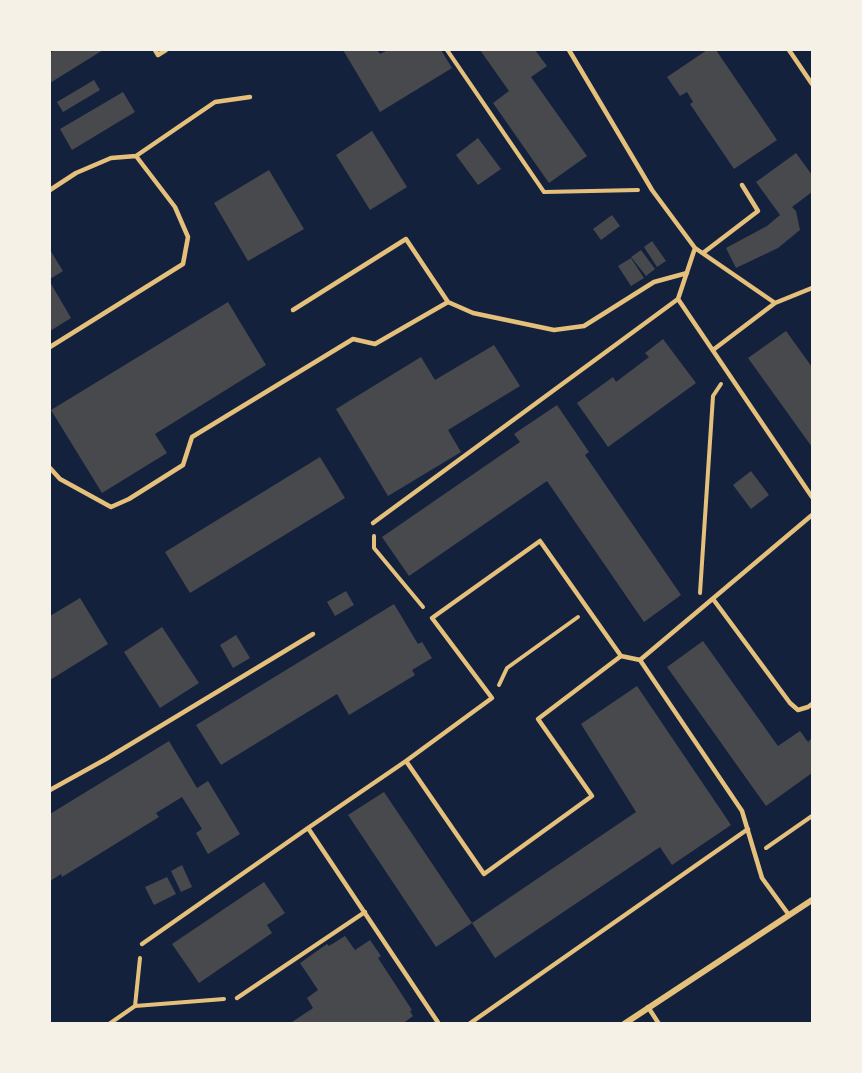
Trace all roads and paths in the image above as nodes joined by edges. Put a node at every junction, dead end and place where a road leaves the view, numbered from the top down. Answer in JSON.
{"nodes":[{"id":1,"x":155,"y":50,"type":"edge"},
{"id":2,"x":166,"y":50,"type":"edge"},
{"id":3,"x":447,"y":50,"type":"edge"},
{"id":4,"x":569,"y":50,"type":"edge"},
{"id":5,"x":789,"y":50,"type":"edge"},
{"id":6,"x":813,"y":84,"type":"edge"},
{"id":7,"x":250,"y":97,"type":"dead end"},
{"id":8,"x":136,"y":156,"type":"junction"},
{"id":9,"x":742,"y":185,"type":"dead end"},
{"id":10,"x":50,"y":190,"type":"edge"},
{"id":11,"x":652,"y":190,"type":"junction"},
{"id":12,"x":695,"y":248,"type":"junction"},
{"id":13,"x":703,"y":253,"type":"junction"},
{"id":14,"x":687,"y":273,"type":"junction"},
{"id":15,"x":813,"y":288,"type":"edge"},
{"id":16,"x":678,"y":299,"type":"junction"},
{"id":17,"x":448,"y":302,"type":"junction"},
{"id":18,"x":775,"y":303,"type":"junction"},
{"id":19,"x":293,"y":310,"type":"dead end"},
{"id":20,"x":50,"y":347,"type":"edge"},
{"id":21,"x":713,"y":350,"type":"junction"},
{"id":22,"x":729,"y":374,"type":"junction"},
{"id":23,"x":50,"y":468,"type":"edge"},
{"id":24,"x":813,"y":497,"type":"edge"},
{"id":25,"x":813,"y":515,"type":"edge"},
{"id":26,"x":373,"y":524,"type":"joint"},
{"id":27,"x":713,"y":599,"type":"junction"},
{"id":28,"x":589,"y":610,"type":"junction"},
{"id":29,"x":698,"y":611,"type":"junction"},
{"id":30,"x":432,"y":618,"type":"junction"},
{"id":31,"x":313,"y":634,"type":"dead end"},
{"id":32,"x":621,"y":656,"type":"junction"},
{"id":33,"x":640,"y":660,"type":"junction"},
{"id":34,"x":492,"y":698,"type":"junction"},
{"id":35,"x":813,"y":704,"type":"edge"},
{"id":36,"x":406,"y":761,"type":"junction"},
{"id":37,"x":50,"y":790,"type":"edge"},
{"id":38,"x":813,"y":816,"type":"edge"},
{"id":39,"x":308,"y":828,"type":"junction"},
{"id":40,"x":748,"y":829,"type":"junction"},
{"id":41,"x":755,"y":855,"type":"junction"},
{"id":42,"x":813,"y":900,"type":"edge"},
{"id":43,"x":365,"y":912,"type":"junction"},
{"id":44,"x":789,"y":915,"type":"junction"},
{"id":45,"x":142,"y":944,"type":"joint"},
{"id":46,"x":237,"y":998,"type":"joint"},
{"id":47,"x":135,"y":1006,"type":"junction"},
{"id":48,"x":648,"y":1007,"type":"junction"},
{"id":49,"x":109,"y":1023,"type":"edge"},
{"id":50,"x":439,"y":1023,"type":"edge"},
{"id":51,"x":469,"y":1023,"type":"edge"},
{"id":52,"x":624,"y":1023,"type":"edge"},
{"id":53,"x":659,"y":1023,"type":"edge"}],
"edges":[{"from":1,"to":2,"type":"lane"},
{"from":3,"to":11,"type":"path"},
{"from":4,"to":11,"type":"lane"},
{"from":5,"to":6,"type":"lane"},
{"from":7,"to":8,"type":"lane"},
{"from":8,"to":10,"type":"lane"},
{"from":8,"to":20,"type":"lane"},
{"from":9,"to":13,"type":"lane"},
{"from":11,"to":12,"type":"lane"},
{"from":12,"to":13,"type":"lane"},
{"from":12,"to":14,"type":"lane"},
{"from":13,"to":18,"type":"lane"},
{"from":14,"to":16,"type":"lane"},
{"from":14,"to":17,"type":"lane"},
{"from":15,"to":18,"type":"lane"},
{"from":16,"to":21,"type":"lane"},
{"from":16,"to":26,"type":"lane"},
{"from":17,"to":19,"type":"lane"},
{"from":17,"to":23,"type":"lane"},
{"from":18,"to":21,"type":"lane"},
{"from":21,"to":22,"type":"lane"},
{"from":22,"to":24,"type":"lane"},
{"from":22,"to":29,"type":"path"},
{"from":25,"to":27,"type":"lane"},
{"from":26,"to":30,"type":"path"},
{"from":27,"to":29,"type":"lane"},
{"from":27,"to":35,"type":"lane"},
{"from":28,"to":30,"type":"lane"},
{"from":28,"to":32,"type":"lane"},
{"from":28,"to":34,"type":"path"},
{"from":29,"to":33,"type":"lane"},
{"from":30,"to":34,"type":"lane"},
{"from":31,"to":37,"type":"lane"},
{"from":32,"to":33,"type":"lane"},
{"from":32,"to":36,"type":"lane"},
{"from":33,"to":40,"type":"lane"},
{"from":34,"to":36,"type":"lane"},
{"from":36,"to":39,"type":"lane"},
{"from":38,"to":41,"type":"path"},
{"from":39,"to":43,"type":"lane"},
{"from":39,"to":45,"type":"lane"},
{"from":40,"to":41,"type":"lane"},
{"from":40,"to":51,"type":"lane"},
{"from":41,"to":44,"type":"lane"},
{"from":42,"to":44,"type":"street"},
{"from":43,"to":46,"type":"lane"},
{"from":43,"to":50,"type":"lane"},
{"from":44,"to":48,"type":"street"},
{"from":45,"to":47,"type":"path"},
{"from":46,"to":47,"type":"path"},
{"from":47,"to":49,"type":"path"},
{"from":48,"to":52,"type":"street"},
{"from":48,"to":53,"type":"lane"}]}
